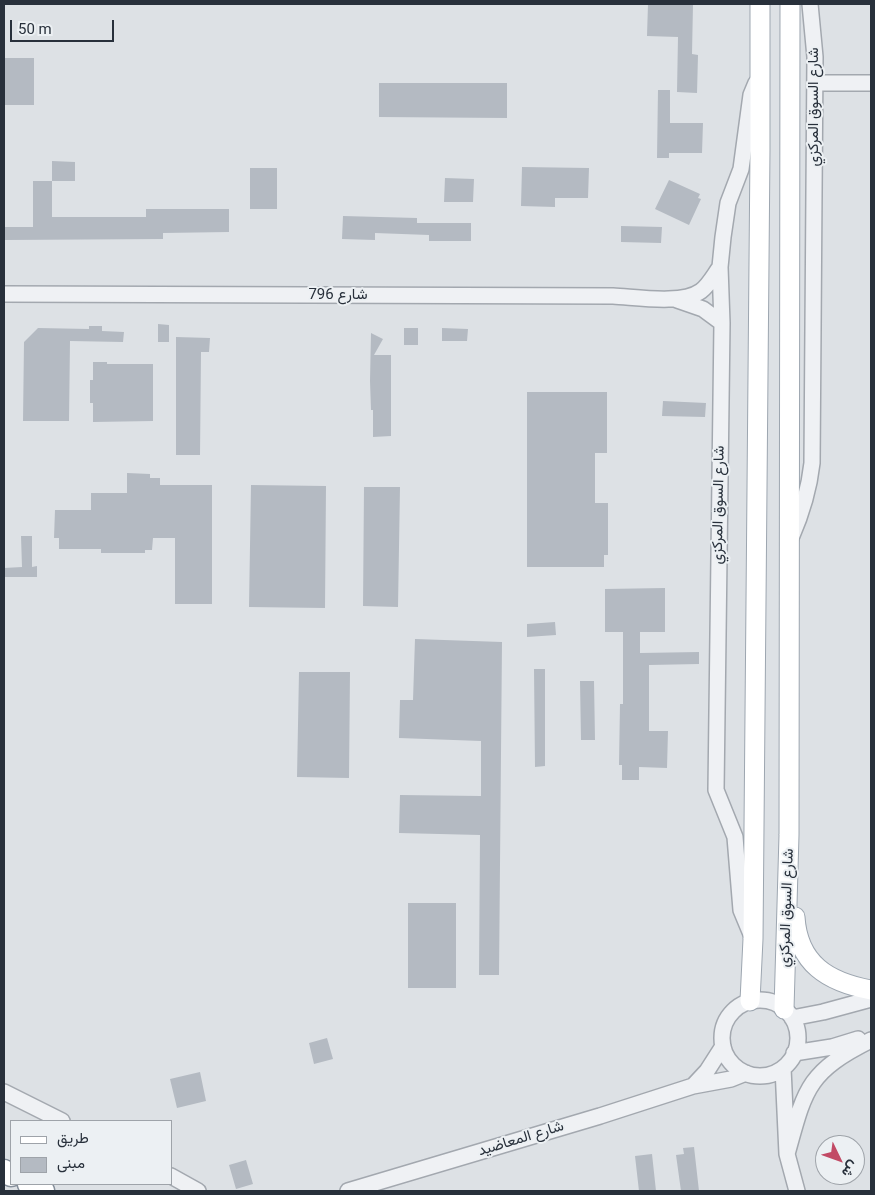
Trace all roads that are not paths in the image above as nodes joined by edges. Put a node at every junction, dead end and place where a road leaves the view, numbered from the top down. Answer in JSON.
{"nodes":[{"id":1,"x":760,"y":4,"type":"edge"},
{"id":2,"x":790,"y":4,"type":"edge"},
{"id":3,"x":810,"y":4,"type":"edge"},
{"id":4,"x":760,"y":70,"type":"junction"},
{"id":5,"x":815,"y":83,"type":"junction"},
{"id":6,"x":871,"y":83,"type":"edge"},
{"id":7,"x":720,"y":267,"type":"junction"},
{"id":8,"x":4,"y":294,"type":"edge"},
{"id":9,"x":673,"y":299,"type":"junction"},
{"id":10,"x":722,"y":323,"type":"junction"},
{"id":11,"x":790,"y":538,"type":"junction"},
{"id":12,"x":789,"y":835,"type":"junction"},
{"id":13,"x":753,"y":939,"type":"junction"},
{"id":14,"x":871,"y":990,"type":"edge"},
{"id":15,"x":871,"y":999,"type":"edge"},
{"id":16,"x":750,"y":1001,"type":"junction"},
{"id":17,"x":788,"y":1013,"type":"junction"},
{"id":18,"x":871,"y":1035,"type":"edge"},
{"id":19,"x":871,"y":1040,"type":"edge"},
{"id":20,"x":723,"y":1046,"type":"junction"},
{"id":21,"x":794,"y":1053,"type":"junction"},
{"id":22,"x":783,"y":1068,"type":"junction"},
{"id":23,"x":746,"y":1073,"type":"junction"},
{"id":24,"x":693,"y":1086,"type":"junction"},
{"id":25,"x":4,"y":1092,"type":"edge"},
{"id":26,"x":60,"y":1120,"type":"edge"},
{"id":27,"x":787,"y":1154,"type":"junction"},
{"id":28,"x":172,"y":1177,"type":"edge"},
{"id":29,"x":31,"y":1185,"type":"edge"},
{"id":30,"x":43,"y":1191,"type":"edge"},
{"id":31,"x":198,"y":1191,"type":"edge"},
{"id":32,"x":348,"y":1191,"type":"edge"},
{"id":33,"x":797,"y":1191,"type":"edge"}],
"edges":[{"from":1,"to":4,"type":"main road","name":"شارع السوق المركزي"},
{"from":2,"to":11,"type":"main road","name":"شارع السوق المركزي"},
{"from":3,"to":5,"type":"street","name":"شارع السوق المركزي"},
{"from":4,"to":7,"type":"street","name":"شارع السوق المركزي"},
{"from":4,"to":13,"type":"main road","name":"شارع السوق المركزي"},
{"from":5,"to":6,"type":"street"},
{"from":5,"to":11,"type":"street","name":"شارع السوق المركزي"},
{"from":7,"to":9,"type":"street","name":"شارع 796"},
{"from":7,"to":10,"type":"street","name":"شارع السوق المركزي"},
{"from":8,"to":9,"type":"street","name":"شارع 796"},
{"from":9,"to":10,"type":"street","name":"شارع 796"},
{"from":10,"to":13,"type":"street","name":"شارع السوق المركزي"},
{"from":11,"to":12,"type":"main road","name":"شارع السوق المركزي"},
{"from":12,"to":14,"type":"main road"},
{"from":12,"to":17,"type":"main road","name":"شارع السوق المركزي"},
{"from":13,"to":16,"type":"main road","name":"شارع السوق المركزي"},
{"from":15,"to":17,"type":"street"},
{"from":16,"to":17,"type":"street"},
{"from":16,"to":20,"type":"street"},
{"from":17,"to":21,"type":"street"},
{"from":18,"to":21,"type":"street"},
{"from":19,"to":27,"type":"street"},
{"from":20,"to":23,"type":"street"},
{"from":20,"to":24,"type":"street","name":"شارع المعاضيد"},
{"from":21,"to":22,"type":"street"},
{"from":22,"to":23,"type":"street"},
{"from":22,"to":27,"type":"street"},
{"from":23,"to":24,"type":"street","name":"شارع المعاضيد"},
{"from":24,"to":32,"type":"street","name":"شارع المعاضيد"},
{"from":25,"to":26,"type":"street"},
{"from":27,"to":33,"type":"street"},
{"from":28,"to":31,"type":"street"},
{"from":29,"to":30,"type":"highway"}]}
